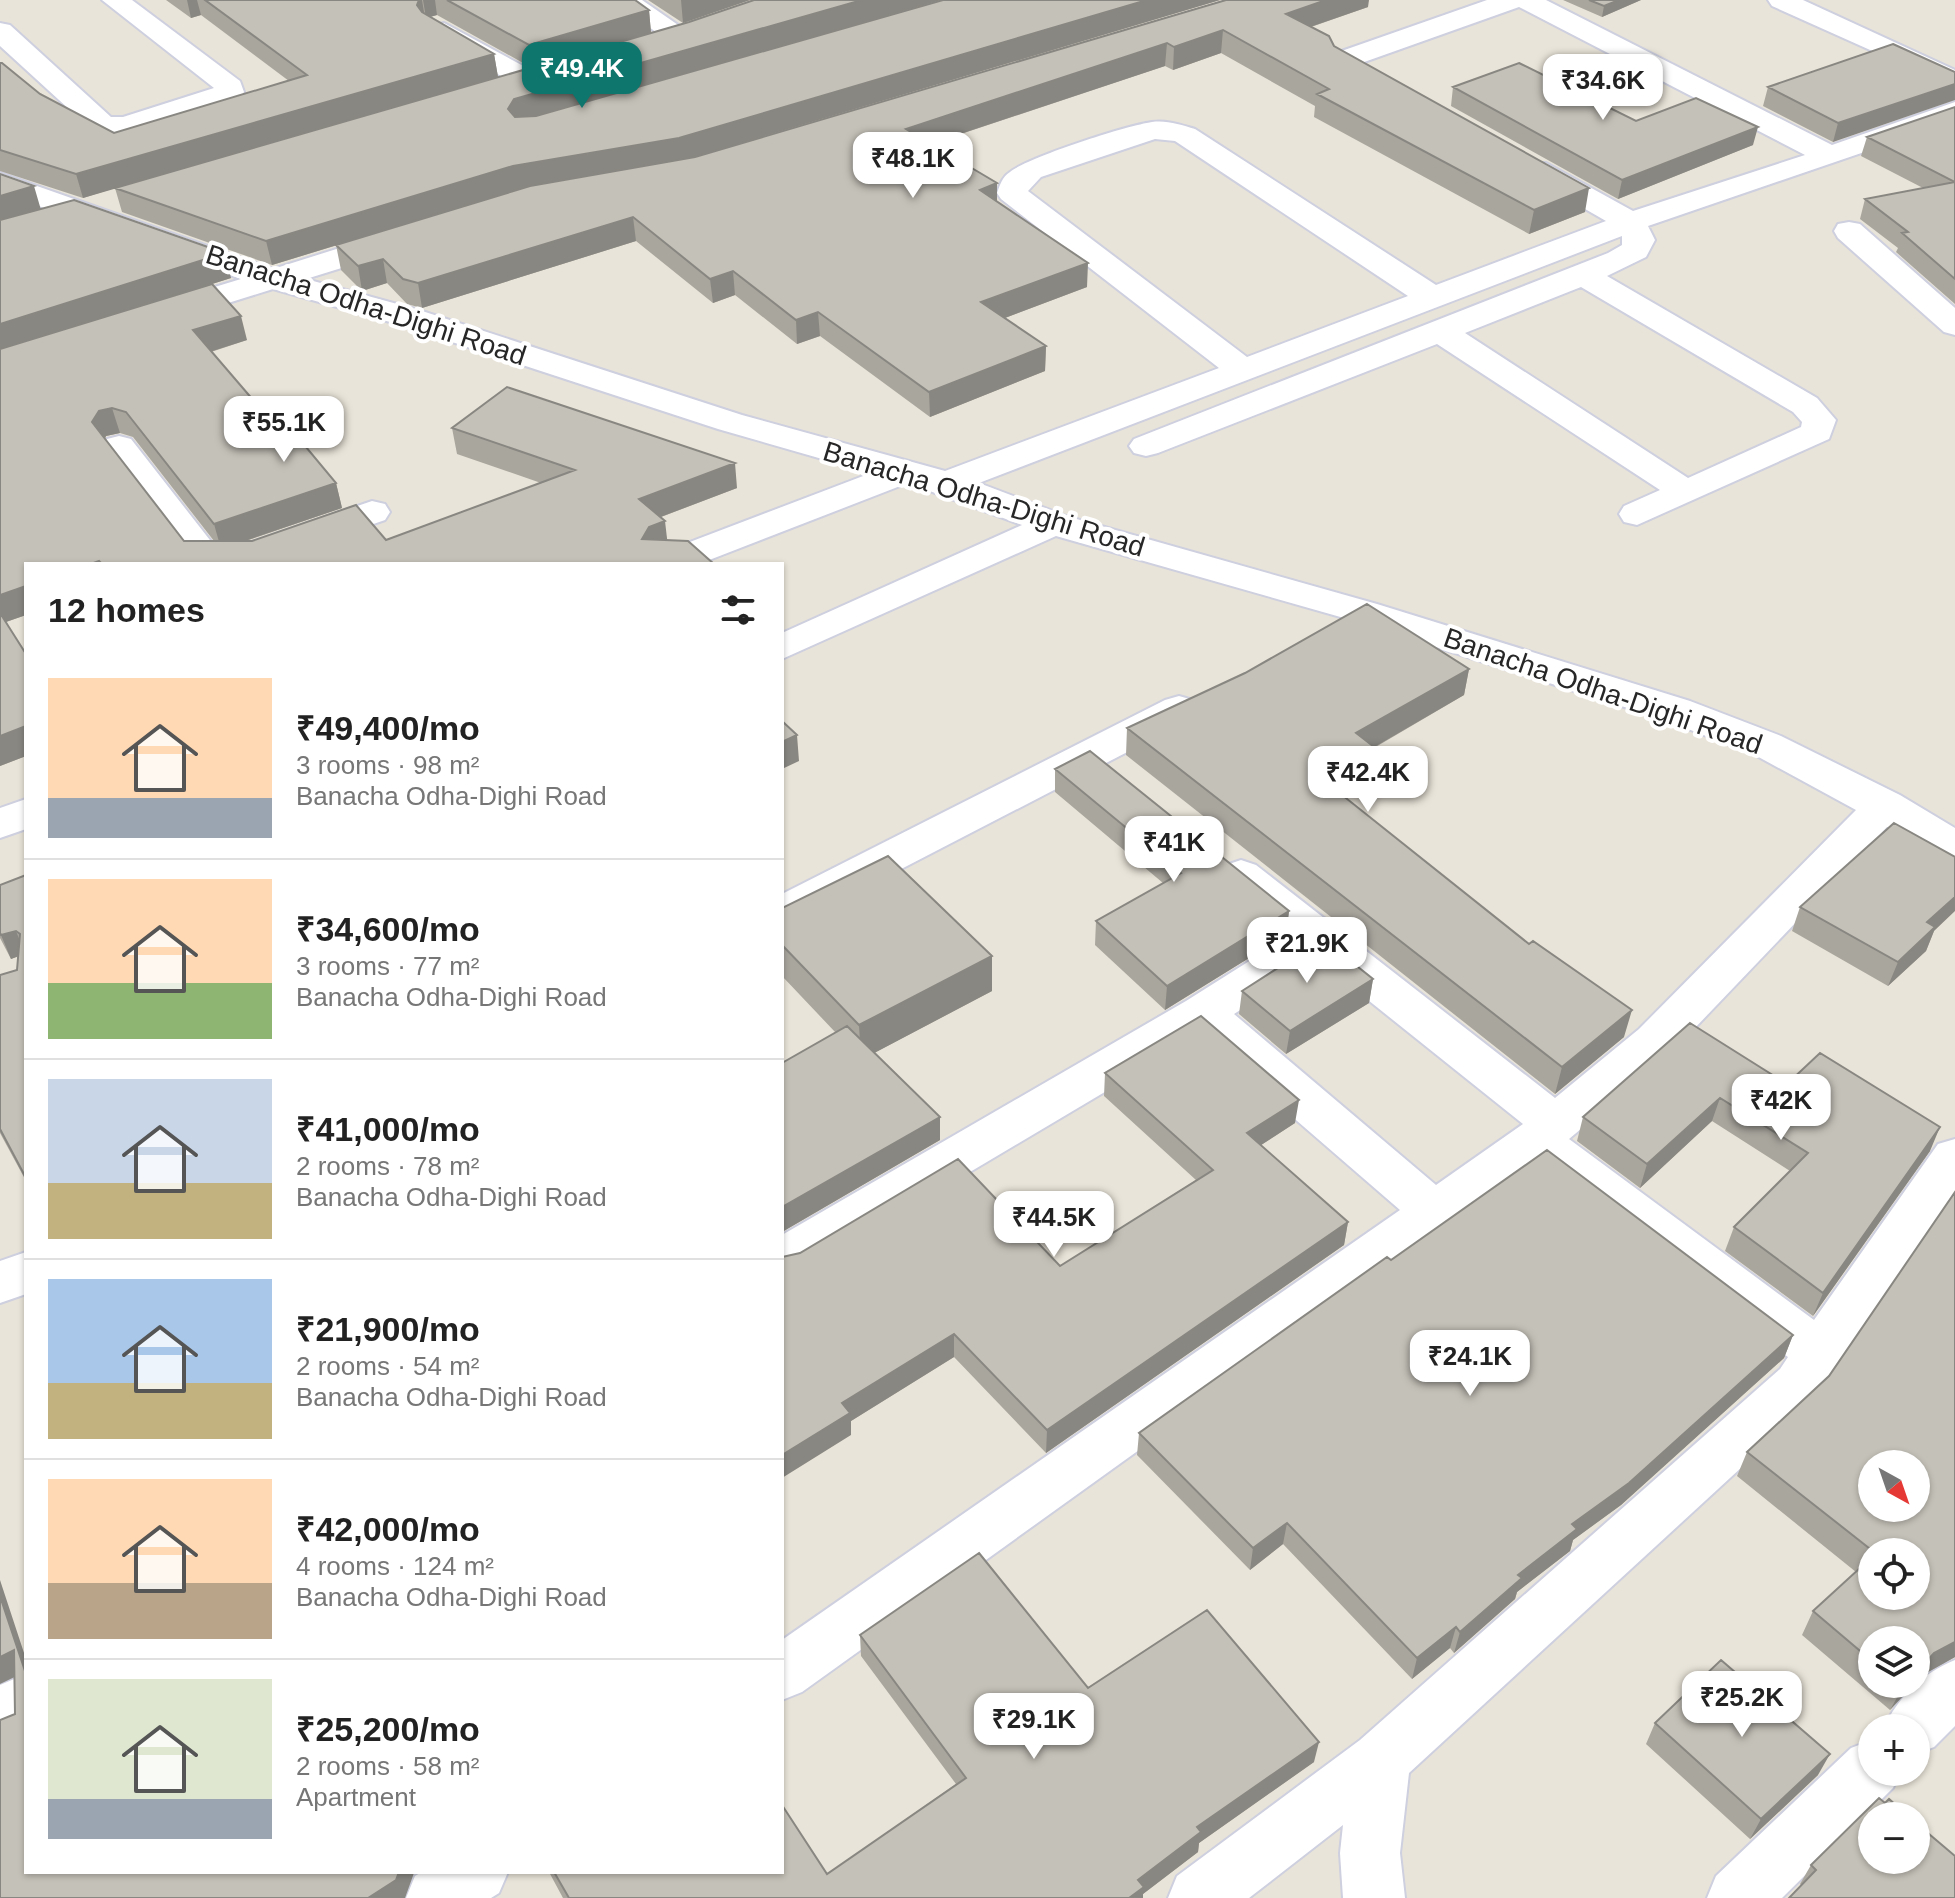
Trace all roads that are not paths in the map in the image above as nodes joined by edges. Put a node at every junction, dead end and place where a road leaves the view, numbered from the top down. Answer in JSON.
{"nodes":[{"id":1,"x":115,"y":0,"type":"edge"},
{"id":2,"x":624,"y":0,"type":"edge"},
{"id":3,"x":1512,"y":0,"type":"edge"},
{"id":4,"x":1526,"y":0,"type":"edge"},
{"id":5,"x":1781,"y":0,"type":"edge"},
{"id":6,"x":710,"y":25,"type":"edge"},
{"id":7,"x":436,"y":26,"type":"edge"},
{"id":8,"x":0,"y":31,"type":"edge"},
{"id":9,"x":680,"y":36,"type":"junction"},
{"id":10,"x":649,"y":45,"type":"edge"},
{"id":11,"x":559,"y":71,"type":"edge"},
{"id":12,"x":1370,"y":75,"type":"edge"},
{"id":13,"x":528,"y":80,"type":"junction"},
{"id":14,"x":1955,"y":80,"type":"edge"},
{"id":15,"x":498,"y":89,"type":"edge"},
{"id":16,"x":1955,"y":111,"type":"edge"},
{"id":17,"x":1507,"y":152,"type":"edge"},
{"id":18,"x":1830,"y":156,"type":"junction"},
{"id":19,"x":0,"y":182,"type":"edge"},
{"id":20,"x":131,"y":198,"type":"edge"},
{"id":21,"x":85,"y":211,"type":"junction"},
{"id":22,"x":1630,"y":222,"type":"junction"},
{"id":23,"x":28,"y":227,"type":"edge"},
{"id":24,"x":1849,"y":231,"type":"dead end"},
{"id":25,"x":422,"y":232,"type":"edge"},
{"id":26,"x":1583,"y":275,"type":"junction"},
{"id":27,"x":272,"y":279,"type":"junction"},
{"id":28,"x":1432,"y":297,"type":"junction"},
{"id":29,"x":136,"y":321,"type":"edge"},
{"id":30,"x":1955,"y":325,"type":"edge"},
{"id":31,"x":1440,"y":331,"type":"junction"},
{"id":32,"x":1243,"y":370,"type":"junction"},
{"id":33,"x":119,"y":446,"type":"edge"},
{"id":34,"x":1146,"y":446,"type":"dead end"},
{"id":35,"x":904,"y":472,"type":"junction"},
{"id":36,"x":947,"y":483,"type":"junction"},
{"id":37,"x":1686,"y":492,"type":"junction"},
{"id":38,"x":372,"y":512,"type":"dead end"},
{"id":39,"x":1637,"y":514,"type":"dead end"},
{"id":40,"x":1053,"y":524,"type":"junction"},
{"id":41,"x":208,"y":562,"type":"edge"},
{"id":42,"x":229,"y":562,"type":"edge"},
{"id":43,"x":671,"y":562,"type":"edge"},
{"id":44,"x":1364,"y":612,"type":"junction"},
{"id":45,"x":1310,"y":640,"type":"edge"},
{"id":46,"x":784,"y":646,"type":"edge"},
{"id":47,"x":1215,"y":690,"type":"edge"},
{"id":48,"x":1094,"y":754,"type":"junction"},
{"id":49,"x":1129,"y":783,"type":"edge"},
{"id":50,"x":1885,"y":805,"type":"junction"},
{"id":51,"x":24,"y":814,"type":"edge"},
{"id":52,"x":0,"y":824,"type":"edge"},
{"id":53,"x":1955,"y":846,"type":"edge"},
{"id":54,"x":1212,"y":851,"type":"edge"},
{"id":55,"x":784,"y":911,"type":"edge"},
{"id":56,"x":1319,"y":938,"type":"junction"},
{"id":57,"x":1202,"y":1013,"type":"junction"},
{"id":58,"x":1545,"y":1132,"type":"junction"},
{"id":59,"x":1955,"y":1157,"type":"edge"},
{"id":60,"x":1433,"y":1210,"type":"junction"},
{"id":61,"x":784,"y":1258,"type":"edge"},
{"id":62,"x":24,"y":1273,"type":"edge"},
{"id":63,"x":0,"y":1283,"type":"edge"},
{"id":64,"x":1820,"y":1353,"type":"junction"},
{"id":65,"x":784,"y":1672,"type":"edge"},
{"id":66,"x":1955,"y":1687,"type":"edge"},
{"id":67,"x":24,"y":1702,"type":"edge"},
{"id":68,"x":1927,"y":1714,"type":"edge"},
{"id":69,"x":0,"y":1716,"type":"edge"},
{"id":70,"x":1381,"y":1760,"type":"junction"},
{"id":71,"x":1858,"y":1782,"type":"edge"},
{"id":72,"x":474,"y":1874,"type":"edge"},
{"id":73,"x":437,"y":1898,"type":"edge"},
{"id":74,"x":1199,"y":1898,"type":"edge"},
{"id":75,"x":1374,"y":1898,"type":"edge"},
{"id":76,"x":1738,"y":1898,"type":"edge"}],
"edges":[{"from":1,"to":8,"type":"street"},
{"from":2,"to":9,"type":"street"},
{"from":3,"to":12,"type":"street"},
{"from":4,"to":18,"type":"street"},
{"from":5,"to":14,"type":"street"},
{"from":6,"to":9,"type":"street"},
{"from":7,"to":13,"type":"street"},
{"from":9,"to":10,"type":"street"},
{"from":11,"to":13,"type":"street"},
{"from":13,"to":15,"type":"street"},
{"from":16,"to":18,"type":"street"},
{"from":17,"to":22,"type":"street"},
{"from":18,"to":22,"type":"street"},
{"from":19,"to":21,"type":"street","name":"Banacha Odha-Dighi Road"},
{"from":20,"to":21,"type":"street"},
{"from":21,"to":23,"type":"street"},
{"from":21,"to":27,"type":"street","name":"Banacha Odha-Dighi Road"},
{"from":22,"to":26,"type":"street"},
{"from":22,"to":28,"type":"street"},
{"from":24,"to":30,"type":"street"},
{"from":25,"to":27,"type":"street"},
{"from":26,"to":31,"type":"street"},
{"from":26,"to":37,"type":"street"},
{"from":27,"to":29,"type":"street"},
{"from":27,"to":35,"type":"street","name":"Banacha Odha-Dighi Road"},
{"from":28,"to":32,"type":"street"},
{"from":28,"to":32,"type":"street"},
{"from":31,"to":34,"type":"street"},
{"from":31,"to":37,"type":"street"},
{"from":32,"to":36,"type":"street"},
{"from":33,"to":41,"type":"street"},
{"from":35,"to":36,"type":"street","name":"Banacha Odha-Dighi Road"},
{"from":35,"to":43,"type":"street"},
{"from":36,"to":40,"type":"street","name":"Banacha Odha-Dighi Road"},
{"from":37,"to":39,"type":"street"},
{"from":38,"to":42,"type":"street"},
{"from":40,"to":44,"type":"street","name":"Banacha Odha-Dighi Road"},
{"from":40,"to":46,"type":"street"},
{"from":44,"to":45,"type":"street"},
{"from":44,"to":50,"type":"street","name":"Banacha Odha-Dighi Road"},
{"from":47,"to":48,"type":"street"},
{"from":48,"to":49,"type":"street"},
{"from":48,"to":55,"type":"street"},
{"from":50,"to":53,"type":"street","name":"Banacha Odha-Dighi Road"},
{"from":50,"to":58,"type":"street"},
{"from":51,"to":52,"type":"street"},
{"from":54,"to":56,"type":"street"},
{"from":56,"to":57,"type":"street"},
{"from":56,"to":58,"type":"street"},
{"from":57,"to":60,"type":"street"},
{"from":57,"to":61,"type":"street"},
{"from":58,"to":60,"type":"street"},
{"from":58,"to":64,"type":"street"},
{"from":59,"to":64,"type":"street"},
{"from":60,"to":65,"type":"street"},
{"from":62,"to":63,"type":"street"},
{"from":64,"to":70,"type":"street"},
{"from":66,"to":68,"type":"street"},
{"from":67,"to":69,"type":"street"},
{"from":70,"to":74,"type":"street"},
{"from":70,"to":75,"type":"street"},
{"from":71,"to":76,"type":"street"},
{"from":72,"to":73,"type":"street"}]}
